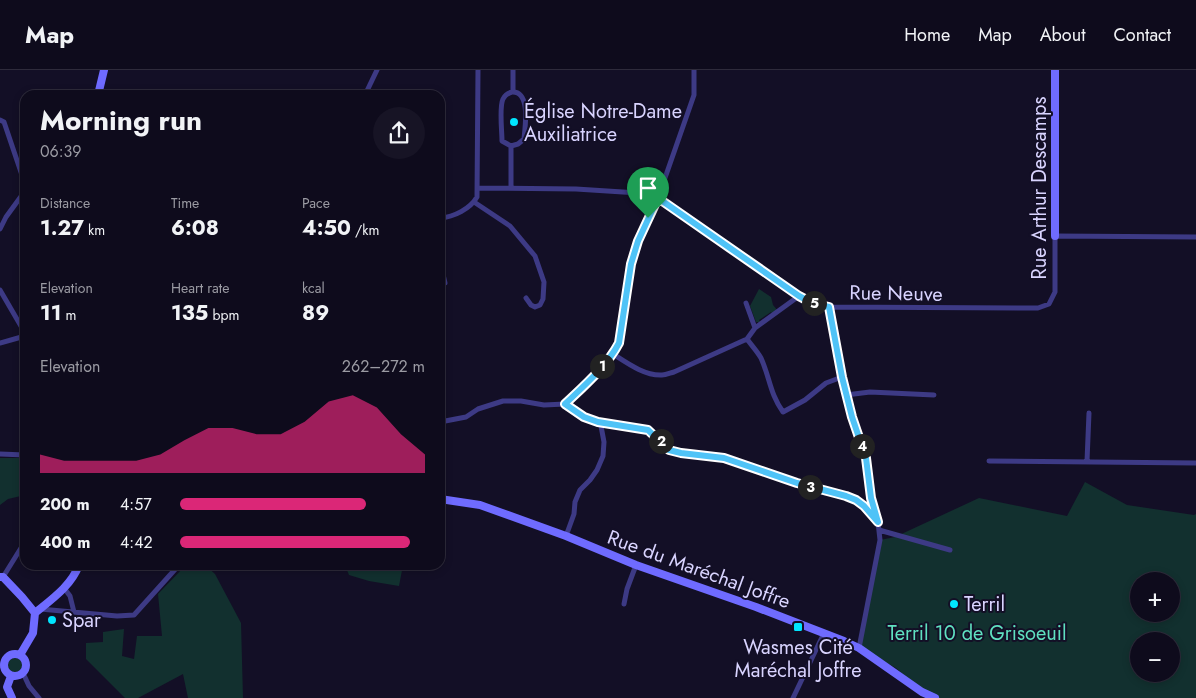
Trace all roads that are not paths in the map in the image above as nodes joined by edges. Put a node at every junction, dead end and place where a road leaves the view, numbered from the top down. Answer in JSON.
{"nodes":[{"id":1,"x":104,"y":70,"type":"edge"},
{"id":2,"x":377,"y":70,"type":"edge"},
{"id":3,"x":478,"y":70,"type":"edge"},
{"id":4,"x":513,"y":70,"type":"edge"},
{"id":5,"x":694,"y":70,"type":"edge"},
{"id":6,"x":1055,"y":70,"type":"edge"},
{"id":7,"x":99,"y":90,"type":"edge"},
{"id":8,"x":367,"y":90,"type":"edge"},
{"id":9,"x":513,"y":92,"type":"junction"},
{"id":10,"x":0,"y":120,"type":"edge"},
{"id":11,"x":511,"y":146,"type":"junction"},
{"id":12,"x":20,"y":169,"type":"edge"},
{"id":13,"x":477,"y":188,"type":"junction"},
{"id":14,"x":511,"y":188,"type":"junction"},
{"id":15,"x":20,"y":198,"type":"edge"},
{"id":16,"x":658,"y":198,"type":"junction"},
{"id":17,"x":474,"y":202,"type":"junction"},
{"id":18,"x":445,"y":216,"type":"edge"},
{"id":19,"x":0,"y":229,"type":"edge"},
{"id":20,"x":1055,"y":236,"type":"junction"},
{"id":21,"x":1196,"y":237,"type":"edge"},
{"id":22,"x":0,"y":290,"type":"edge"},
{"id":23,"x":799,"y":296,"type":"junction"},
{"id":24,"x":526,"y":298,"type":"dead end"},
{"id":25,"x":746,"y":303,"type":"dead end"},
{"id":26,"x":1049,"y":304,"type":"joint"},
{"id":27,"x":829,"y":307,"type":"junction"},
{"id":28,"x":20,"y":325,"type":"edge"},
{"id":29,"x":755,"y":328,"type":"junction"},
{"id":30,"x":20,"y":336,"type":"edge"},
{"id":31,"x":747,"y":339,"type":"junction"},
{"id":32,"x":0,"y":343,"type":"edge"},
{"id":33,"x":613,"y":354,"type":"junction"},
{"id":34,"x":842,"y":377,"type":"junction"},
{"id":35,"x":846,"y":395,"type":"junction"},
{"id":36,"x":934,"y":395,"type":"dead end"},
{"id":37,"x":565,"y":404,"type":"junction"},
{"id":38,"x":1089,"y":413,"type":"dead end"},
{"id":39,"x":445,"y":421,"type":"edge"},
{"id":40,"x":598,"y":422,"type":"junction"},
{"id":41,"x":0,"y":454,"type":"edge"},
{"id":42,"x":20,"y":455,"type":"edge"},
{"id":43,"x":989,"y":461,"type":"dead end"},
{"id":44,"x":1087,"y":461,"type":"junction"},
{"id":45,"x":1196,"y":463,"type":"edge"},
{"id":46,"x":445,"y":500,"type":"edge"},
{"id":47,"x":878,"y":522,"type":"junction"},
{"id":48,"x":879,"y":530,"type":"junction"},
{"id":49,"x":566,"y":536,"type":"junction"},
{"id":50,"x":20,"y":550,"type":"edge"},
{"id":51,"x":950,"y":550,"type":"dead end"},
{"id":52,"x":636,"y":565,"type":"junction"},
{"id":53,"x":77,"y":570,"type":"edge"},
{"id":54,"x":174,"y":570,"type":"edge"},
{"id":55,"x":1,"y":577,"type":"edge"},
{"id":56,"x":64,"y":588,"type":"junction"},
{"id":57,"x":624,"y":604,"type":"dead end"},
{"id":58,"x":37,"y":611,"type":"junction"},
{"id":59,"x":74,"y":612,"type":"junction"},
{"id":60,"x":824,"y":633,"type":"junction"},
{"id":61,"x":859,"y":648,"type":"junction"},
{"id":62,"x":20,"y":655,"type":"junction"},
{"id":63,"x":2,"y":666,"type":"edge"},
{"id":64,"x":23,"y":674,"type":"junction"},
{"id":65,"x":11,"y":676,"type":"junction"},
{"id":66,"x":12,"y":698,"type":"edge"},
{"id":67,"x":39,"y":698,"type":"edge"},
{"id":68,"x":793,"y":698,"type":"edge"},
{"id":69,"x":934,"y":698,"type":"edge"}],
"edges":[{"from":1,"to":7,"type":"street"},
{"from":2,"to":8,"type":"street"},
{"from":3,"to":13,"type":"street"},
{"from":4,"to":9,"type":"street"},
{"from":5,"to":16,"type":"street"},
{"from":6,"to":20,"type":"street","name":"Rue Arthur Descamps"},
{"from":9,"to":11,"type":"street"},
{"from":9,"to":11,"type":"street"},
{"from":10,"to":12,"type":"street"},
{"from":11,"to":14,"type":"street"},
{"from":13,"to":14,"type":"street","name":"Rue Neuve"},
{"from":13,"to":17,"type":"street"},
{"from":14,"to":16,"type":"street","name":"Rue Neuve"},
{"from":15,"to":19,"type":"street"},
{"from":16,"to":23,"type":"street","name":"Rue Neuve"},
{"from":16,"to":33,"type":"street"},
{"from":17,"to":18,"type":"street"},
{"from":17,"to":24,"type":"street"},
{"from":20,"to":21,"type":"street"},
{"from":20,"to":26,"type":"street","name":"Rue Arthur Descamps"},
{"from":22,"to":28,"type":"street"},
{"from":23,"to":27,"type":"street","name":"Rue Neuve"},
{"from":23,"to":29,"type":"street"},
{"from":25,"to":29,"type":"street"},
{"from":26,"to":27,"type":"street","name":"Rue Neuve"},
{"from":27,"to":34,"type":"street"},
{"from":29,"to":31,"type":"street"},
{"from":30,"to":32,"type":"street"},
{"from":31,"to":33,"type":"street"},
{"from":31,"to":34,"type":"street"},
{"from":33,"to":37,"type":"street"},
{"from":34,"to":35,"type":"street"},
{"from":35,"to":36,"type":"street"},
{"from":35,"to":47,"type":"street"},
{"from":37,"to":39,"type":"street"},
{"from":37,"to":40,"type":"street"},
{"from":38,"to":44,"type":"street"},
{"from":40,"to":47,"type":"street"},
{"from":40,"to":49,"type":"street"},
{"from":41,"to":42,"type":"street"},
{"from":43,"to":44,"type":"street"},
{"from":44,"to":45,"type":"street"},
{"from":46,"to":49,"type":"street","name":"Rue du Maréchal Joffre"},
{"from":47,"to":48,"type":"street"},
{"from":48,"to":51,"type":"street"},
{"from":48,"to":61,"type":"street"},
{"from":49,"to":52,"type":"street","name":"Rue du Maréchal Joffre"},
{"from":50,"to":55,"type":"street"},
{"from":52,"to":57,"type":"street"},
{"from":52,"to":60,"type":"street","name":"Rue du Maréchal Joffre"},
{"from":53,"to":56,"type":"street"},
{"from":54,"to":59,"type":"street"},
{"from":55,"to":58,"type":"street"},
{"from":56,"to":58,"type":"street"},
{"from":56,"to":59,"type":"street"},
{"from":58,"to":59,"type":"street"},
{"from":58,"to":62,"type":"street"},
{"from":60,"to":61,"type":"street","name":"Rue du Maréchal Joffre"},
{"from":60,"to":68,"type":"street"},
{"from":61,"to":69,"type":"street","name":"Rue du Maréchal Joffre"},
{"from":62,"to":63,"type":"street"},
{"from":62,"to":64,"type":"street"},
{"from":63,"to":65,"type":"street"},
{"from":64,"to":65,"type":"street"},
{"from":64,"to":67,"type":"street"},
{"from":65,"to":66,"type":"street"}]}
